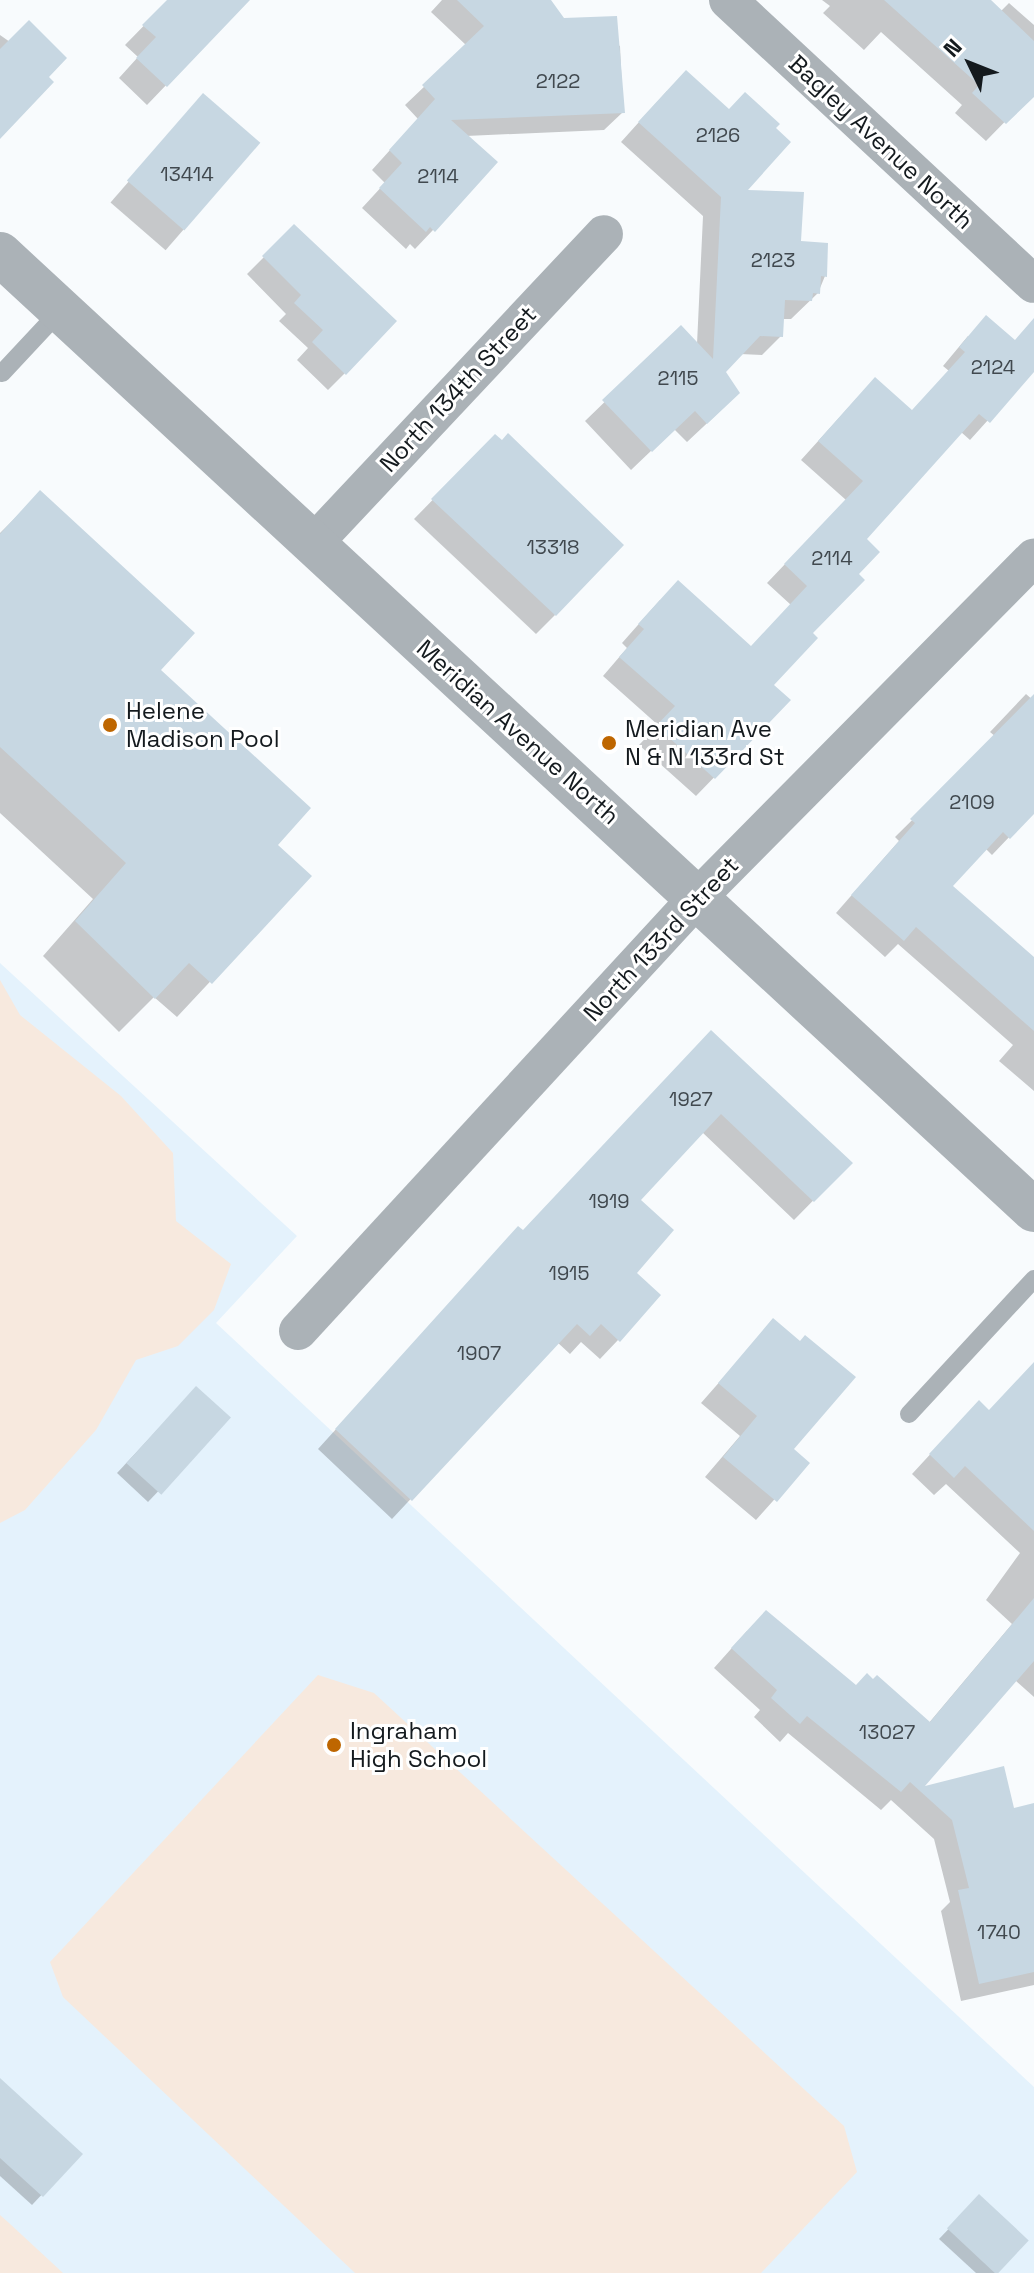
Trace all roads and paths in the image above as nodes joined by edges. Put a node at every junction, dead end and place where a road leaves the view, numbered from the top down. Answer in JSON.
{"nodes":[{"id":1,"x":728,"y":0,"type":"edge"},
{"id":2,"x":604,"y":234,"type":"dead end"},
{"id":3,"x":0,"y":254,"type":"edge"},
{"id":4,"x":1034,"y":284,"type":"edge"},
{"id":5,"x":60,"y":311,"type":"junction"},
{"id":6,"x":2,"y":373,"type":"dead end"},
{"id":7,"x":313,"y":544,"type":"junction"},
{"id":8,"x":1034,"y":557,"type":"edge"},
{"id":9,"x":697,"y":898,"type":"junction"},
{"id":10,"x":1034,"y":1210,"type":"edge"},
{"id":11,"x":1034,"y":1279,"type":"edge"},
{"id":12,"x":298,"y":1331,"type":"dead end"},
{"id":13,"x":909,"y":1414,"type":"dead end"}],
"edges":[{"from":1,"to":4,"type":"street","name":"Bagley Avenue North"},
{"from":2,"to":7,"type":"street","name":"North 134th Street"},
{"from":3,"to":5,"type":"street","name":"Meridian Avenue North"},
{"from":5,"to":6,"type":"lane"},
{"from":5,"to":7,"type":"street","name":"Meridian Avenue North"},
{"from":7,"to":9,"type":"street","name":"Meridian Avenue North"},
{"from":8,"to":9,"type":"street","name":"North 133rd Street"},
{"from":9,"to":10,"type":"street","name":"Meridian Avenue North"},
{"from":9,"to":12,"type":"street","name":"North 133rd Street"},
{"from":11,"to":13,"type":"lane"}]}
